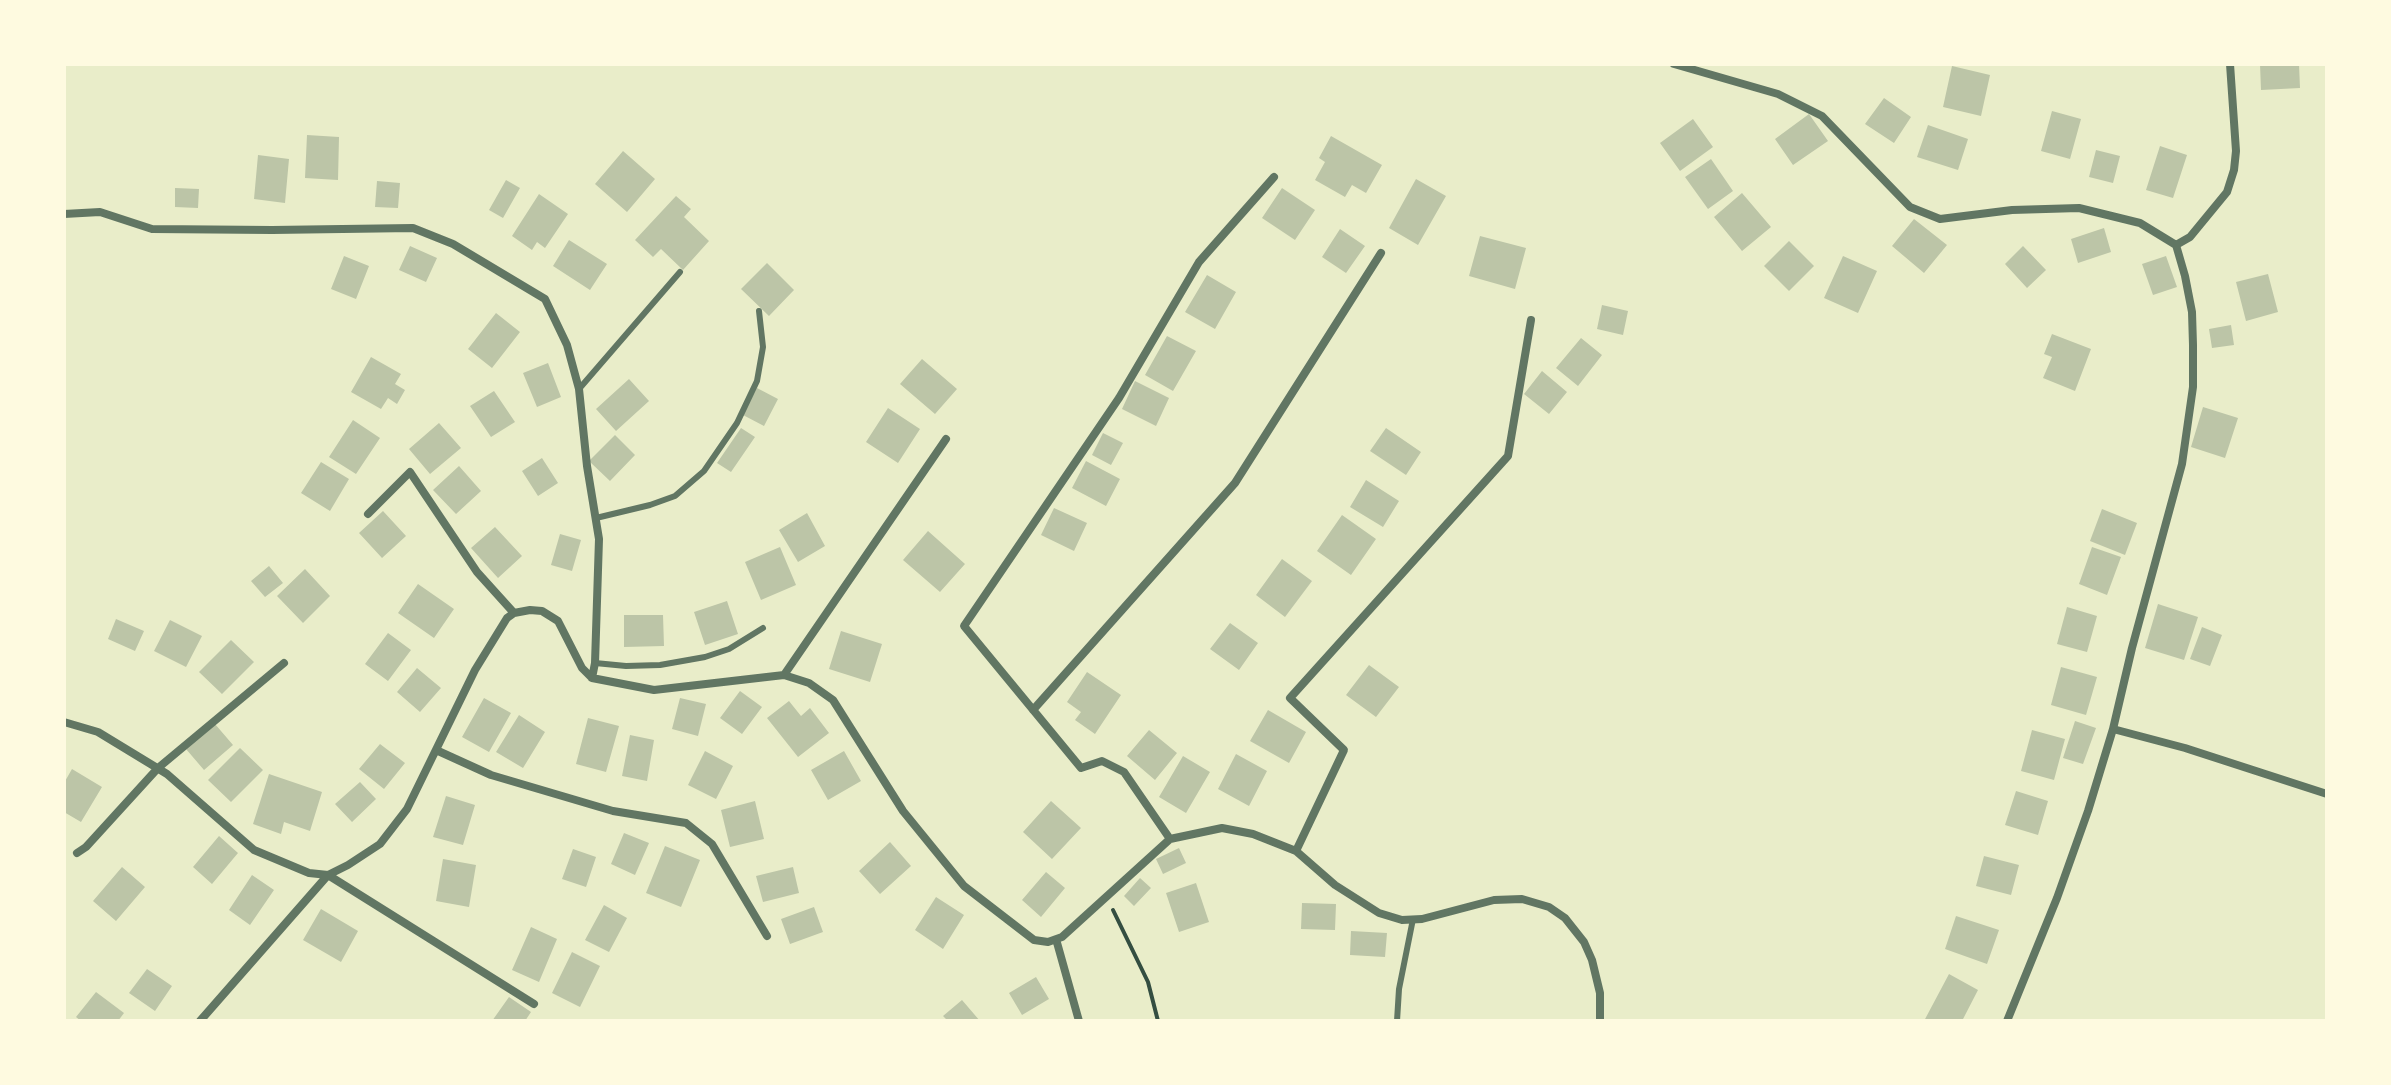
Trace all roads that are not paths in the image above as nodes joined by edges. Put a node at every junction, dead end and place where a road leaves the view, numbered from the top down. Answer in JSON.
{"nodes":[{"id":1,"x":1674,"y":64,"type":"edge"},
{"id":2,"x":2230,"y":64,"type":"edge"},
{"id":3,"x":1274,"y":177,"type":"dead end"},
{"id":4,"x":64,"y":214,"type":"edge"},
{"id":5,"x":2176,"y":245,"type":"junction"},
{"id":6,"x":1381,"y":253,"type":"dead end"},
{"id":7,"x":680,"y":272,"type":"dead end"},
{"id":8,"x":759,"y":311,"type":"dead end"},
{"id":9,"x":1531,"y":320,"type":"dead end"},
{"id":10,"x":579,"y":389,"type":"junction"},
{"id":11,"x":946,"y":439,"type":"dead end"},
{"id":12,"x":368,"y":514,"type":"dead end"},
{"id":13,"x":596,"y":518,"type":"junction"},
{"id":14,"x":514,"y":613,"type":"junction"},
{"id":15,"x":763,"y":628,"type":"dead end"},
{"id":16,"x":284,"y":663,"type":"dead end"},
{"id":17,"x":595,"y":663,"type":"junction"},
{"id":18,"x":784,"y":675,"type":"junction"},
{"id":19,"x":592,"y":678,"type":"junction"},
{"id":20,"x":1033,"y":710,"type":"junction"},
{"id":21,"x":64,"y":722,"type":"edge"},
{"id":22,"x":2113,"y":729,"type":"junction"},
{"id":23,"x":436,"y":750,"type":"junction"},
{"id":24,"x":158,"y":768,"type":"junction"},
{"id":25,"x":2327,"y":794,"type":"edge"},
{"id":26,"x":1170,"y":839,"type":"junction"},
{"id":27,"x":1296,"y":851,"type":"junction"},
{"id":28,"x":77,"y":853,"type":"dead end"},
{"id":29,"x":328,"y":875,"type":"junction"},
{"id":30,"x":1413,"y":919,"type":"junction"},
{"id":31,"x":767,"y":936,"type":"dead end"},
{"id":32,"x":1056,"y":939,"type":"junction"},
{"id":33,"x":534,"y":1004,"type":"dead end"},
{"id":34,"x":202,"y":1020,"type":"edge"},
{"id":35,"x":1079,"y":1021,"type":"edge"},
{"id":36,"x":1397,"y":1021,"type":"edge"},
{"id":37,"x":1600,"y":1021,"type":"edge"},
{"id":38,"x":2007,"y":1021,"type":"edge"}],
"edges":[{"from":1,"to":5,"type":"street"},
{"from":2,"to":5,"type":"street"},
{"from":3,"to":20,"type":"street"},
{"from":4,"to":10,"type":"street"},
{"from":5,"to":22,"type":"street"},
{"from":6,"to":20,"type":"street"},
{"from":7,"to":10,"type":"lane"},
{"from":8,"to":13,"type":"lane"},
{"from":9,"to":27,"type":"street"},
{"from":10,"to":13,"type":"street"},
{"from":11,"to":18,"type":"street"},
{"from":12,"to":14,"type":"street"},
{"from":13,"to":17,"type":"street"},
{"from":14,"to":19,"type":"street"},
{"from":14,"to":23,"type":"street"},
{"from":15,"to":17,"type":"lane"},
{"from":16,"to":24,"type":"street"},
{"from":17,"to":19,"type":"street"},
{"from":18,"to":19,"type":"street"},
{"from":18,"to":32,"type":"street"},
{"from":20,"to":26,"type":"street"},
{"from":21,"to":24,"type":"street"},
{"from":22,"to":25,"type":"street"},
{"from":22,"to":38,"type":"street"},
{"from":23,"to":29,"type":"street"},
{"from":23,"to":31,"type":"street"},
{"from":24,"to":28,"type":"street"},
{"from":24,"to":29,"type":"street"},
{"from":26,"to":27,"type":"street"},
{"from":26,"to":32,"type":"street"},
{"from":27,"to":30,"type":"street"},
{"from":29,"to":33,"type":"street"},
{"from":29,"to":34,"type":"street"},
{"from":30,"to":36,"type":"lane"},
{"from":30,"to":37,"type":"street"},
{"from":32,"to":35,"type":"street"}]}
